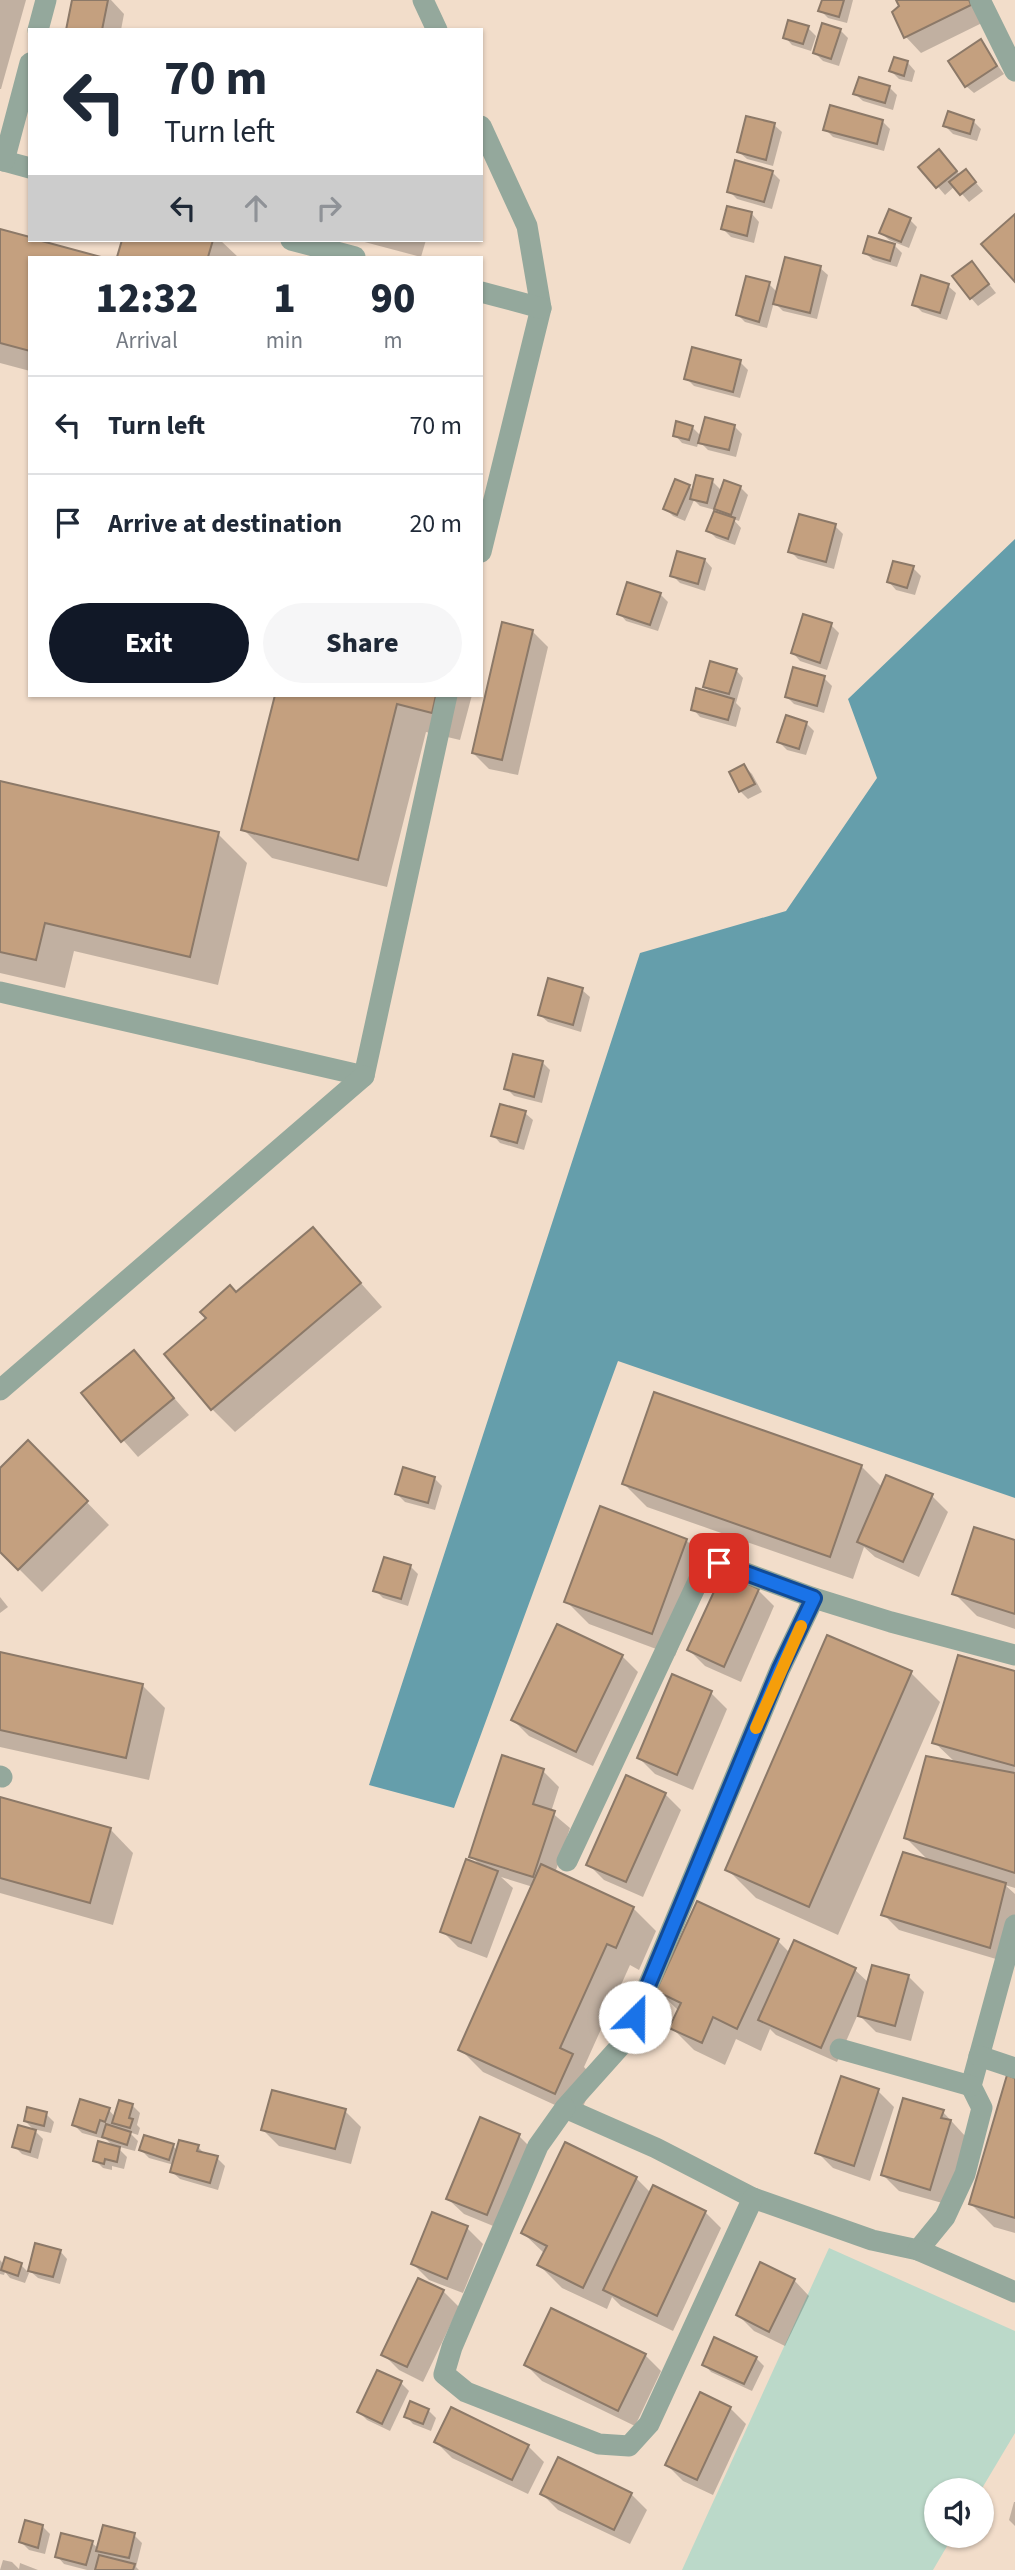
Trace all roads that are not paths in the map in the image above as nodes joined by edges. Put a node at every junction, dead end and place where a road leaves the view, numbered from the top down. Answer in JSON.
{"nodes":[{"id":1,"x":46,"y":0,"type":"edge"},
{"id":2,"x":423,"y":0,"type":"edge"},
{"id":3,"x":979,"y":0,"type":"edge"},
{"id":4,"x":39,"y":28,"type":"edge"},
{"id":5,"x":436,"y":28,"type":"edge"},
{"id":6,"x":28,"y":70,"type":"edge"},
{"id":7,"x":1015,"y":71,"type":"edge"},
{"id":8,"x":483,"y":129,"type":"edge"},
{"id":9,"x":2,"y":160,"type":"edge"},
{"id":10,"x":28,"y":167,"type":"edge"},
{"id":11,"x":299,"y":242,"type":"edge"},
{"id":12,"x":351,"y":256,"type":"edge"},
{"id":13,"x":483,"y":293,"type":"edge"},
{"id":14,"x":541,"y":309,"type":"junction"},
{"id":15,"x":483,"y":544,"type":"edge"},
{"id":16,"x":447,"y":697,"type":"edge"},
{"id":17,"x":0,"y":992,"type":"edge"},
{"id":18,"x":364,"y":1076,"type":"junction"},
{"id":19,"x":0,"y":1390,"type":"edge"},
{"id":20,"x":814,"y":1598,"type":"junction"},
{"id":21,"x":1015,"y":1655,"type":"edge"},
{"id":22,"x":567,"y":1861,"type":"dead end"},
{"id":23,"x":1015,"y":1925,"type":"edge"},
{"id":24,"x":840,"y":2049,"type":"dead end"},
{"id":25,"x":979,"y":2056,"type":"junction"},
{"id":26,"x":1015,"y":2068,"type":"edge"},
{"id":27,"x":971,"y":2086,"type":"junction"},
{"id":28,"x":565,"y":2108,"type":"junction"},
{"id":29,"x":753,"y":2198,"type":"junction"},
{"id":30,"x":918,"y":2249,"type":"junction"},
{"id":31,"x":1015,"y":2292,"type":"edge"}],
"edges":[{"from":1,"to":4,"type":"street"},
{"from":2,"to":5,"type":"street"},
{"from":3,"to":7,"type":"street"},
{"from":6,"to":9,"type":"street"},
{"from":8,"to":14,"type":"street"},
{"from":9,"to":10,"type":"street"},
{"from":11,"to":12,"type":"street"},
{"from":13,"to":14,"type":"street"},
{"from":14,"to":15,"type":"street"},
{"from":16,"to":18,"type":"street"},
{"from":17,"to":18,"type":"street"},
{"from":18,"to":19,"type":"street"},
{"from":20,"to":21,"type":"street"},
{"from":20,"to":22,"type":"street"},
{"from":20,"to":28,"type":"street"},
{"from":23,"to":25,"type":"street"},
{"from":24,"to":27,"type":"street"},
{"from":25,"to":26,"type":"street"},
{"from":25,"to":27,"type":"street"},
{"from":27,"to":30,"type":"street"},
{"from":28,"to":29,"type":"street"},
{"from":28,"to":29,"type":"street"},
{"from":29,"to":30,"type":"street"},
{"from":30,"to":31,"type":"street"}]}
